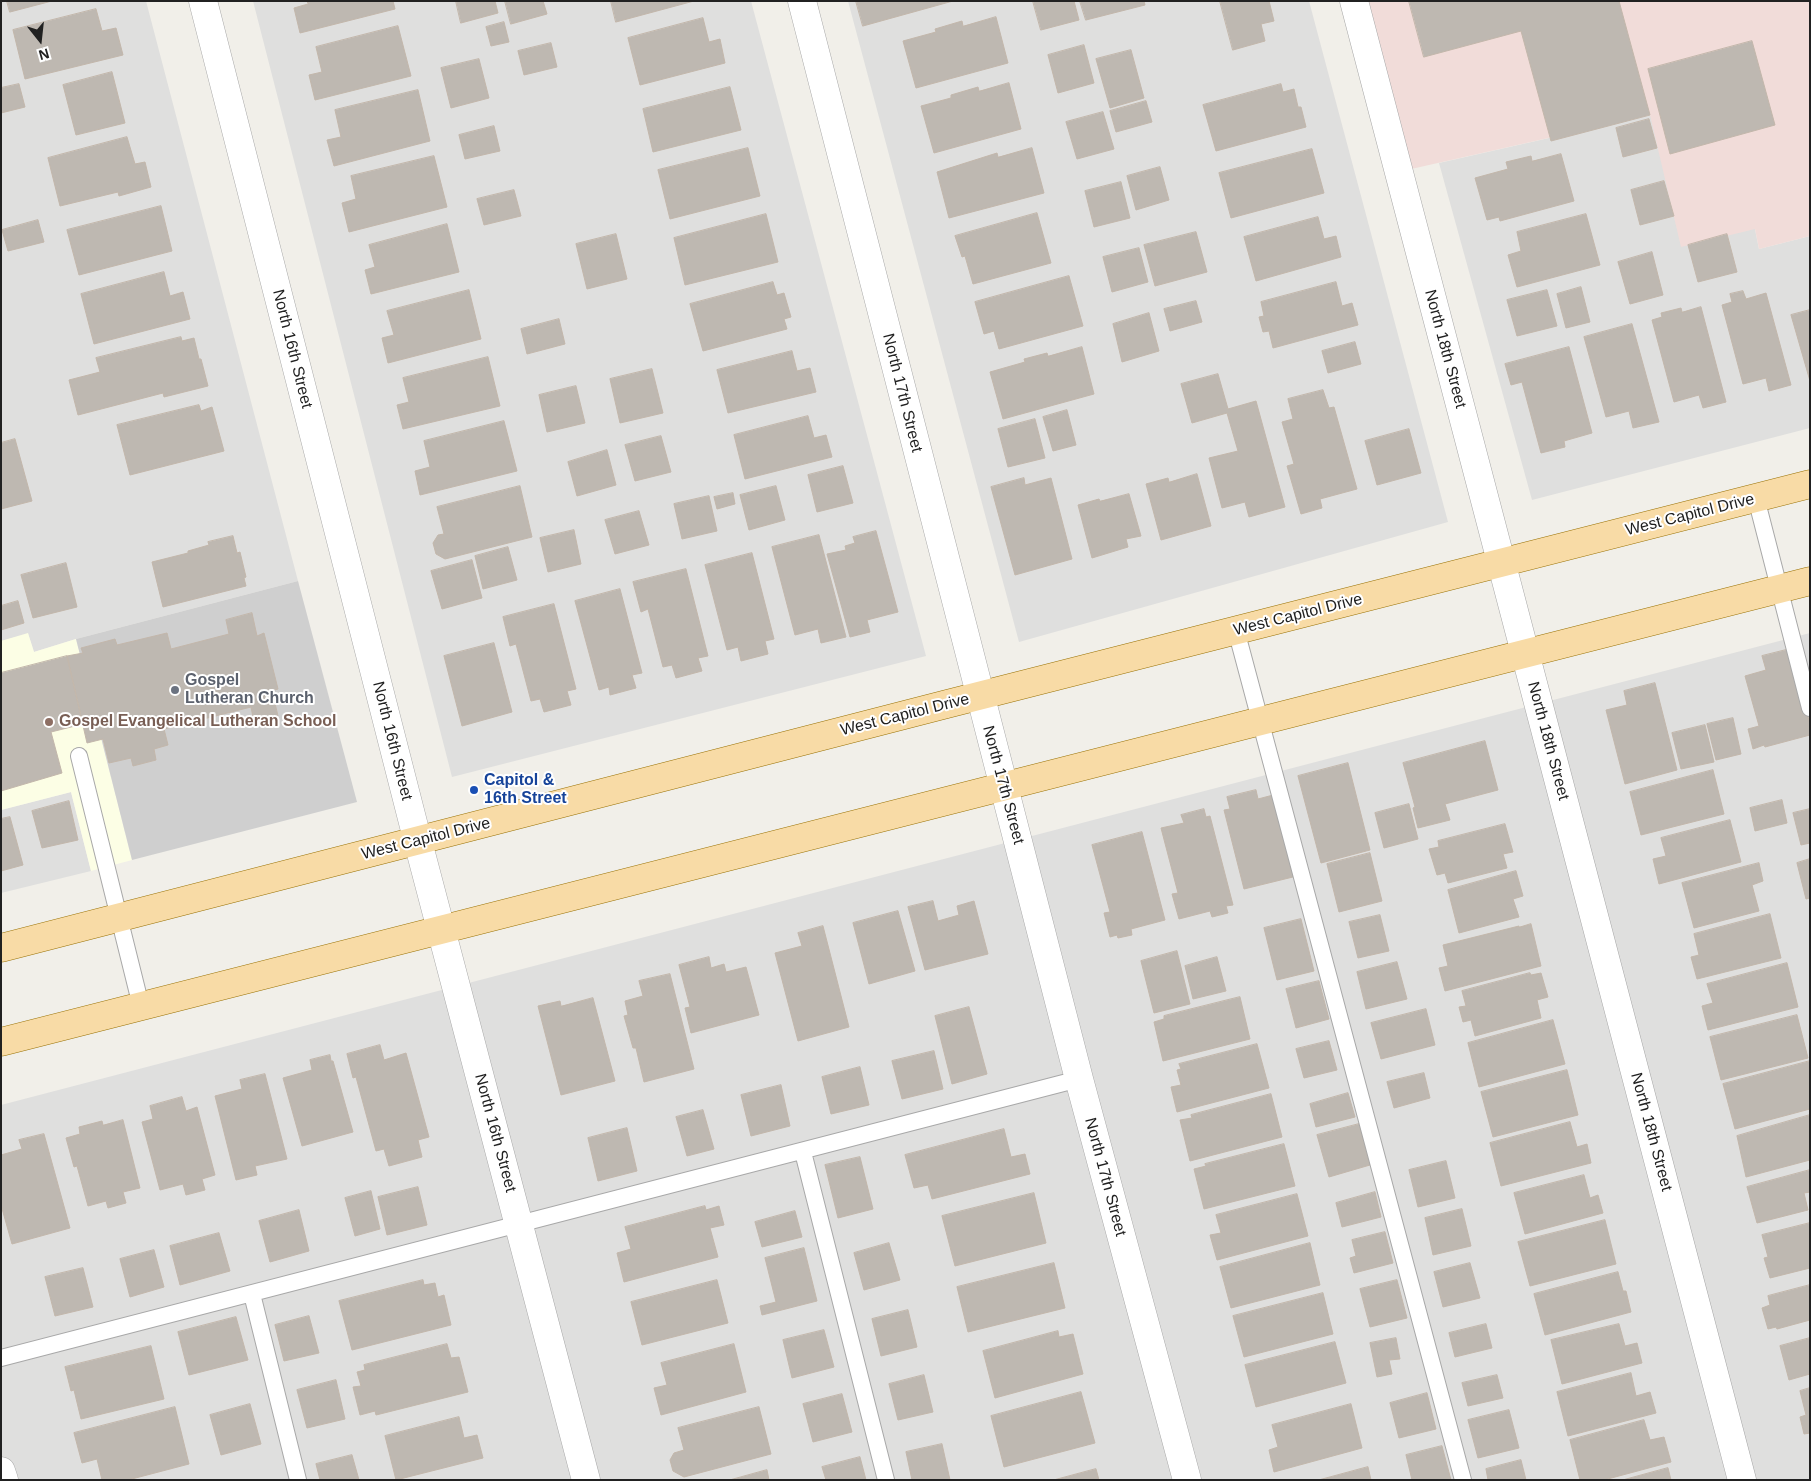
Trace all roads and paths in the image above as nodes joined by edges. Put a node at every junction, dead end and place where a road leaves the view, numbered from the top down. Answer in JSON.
{"nodes":[{"id":1,"x":203,"y":1,"type":"edge"},
{"id":2,"x":802,"y":1,"type":"edge"},
{"id":3,"x":1354,"y":1,"type":"edge"},
{"id":4,"x":1810,"y":484,"type":"edge"},
{"id":5,"x":1756,"y":498,"type":"junction"},
{"id":6,"x":1502,"y":562,"type":"junction"},
{"id":7,"x":1810,"y":581,"type":"edge"},
{"id":8,"x":1778,"y":589,"type":"junction"},
{"id":9,"x":1236,"y":630,"type":"junction"},
{"id":10,"x":1525,"y":652,"type":"junction"},
{"id":11,"x":980,"y":696,"type":"junction"},
{"id":12,"x":1810,"y":708,"type":"edge"},
{"id":13,"x":1260,"y":721,"type":"junction"},
{"id":14,"x":79,"y":756,"type":"dead end"},
{"id":15,"x":1004,"y":787,"type":"junction"},
{"id":16,"x":418,"y":842,"type":"junction"},
{"id":17,"x":119,"y":918,"type":"junction"},
{"id":18,"x":442,"y":930,"type":"junction"},
{"id":19,"x":1,"y":948,"type":"edge"},
{"id":20,"x":141,"y":1006,"type":"junction"},
{"id":21,"x":1,"y":1042,"type":"edge"},
{"id":22,"x":1079,"y":1080,"type":"junction"},
{"id":23,"x":803,"y":1152,"type":"junction"},
{"id":24,"x":519,"y":1225,"type":"junction"},
{"id":25,"x":252,"y":1294,"type":"junction"},
{"id":26,"x":1,"y":1358,"type":"edge"},
{"id":27,"x":1,"y":1471,"type":"edge"},
{"id":28,"x":4,"y":1480,"type":"edge"},
{"id":29,"x":298,"y":1480,"type":"edge"},
{"id":30,"x":586,"y":1480,"type":"edge"},
{"id":31,"x":886,"y":1480,"type":"edge"},
{"id":32,"x":1187,"y":1480,"type":"edge"},
{"id":33,"x":1463,"y":1480,"type":"edge"},
{"id":34,"x":1742,"y":1480,"type":"edge"}],
"edges":[{"from":1,"to":16,"type":"street","name":"North 16th Street"},
{"from":2,"to":11,"type":"street","name":"North 17th Street"},
{"from":3,"to":6,"type":"street","name":"North 18th Street"},
{"from":4,"to":5,"type":"main road","name":"West Capitol Drive"},
{"from":5,"to":6,"type":"main road","name":"West Capitol Drive"},
{"from":5,"to":8,"type":"lane"},
{"from":6,"to":9,"type":"main road","name":"West Capitol Drive"},
{"from":6,"to":10,"type":"street","name":"North 18th Street"},
{"from":7,"to":8,"type":"main road"},
{"from":8,"to":10,"type":"main road"},
{"from":8,"to":12,"type":"lane"},
{"from":9,"to":11,"type":"main road","name":"West Capitol Drive"},
{"from":9,"to":13,"type":"lane"},
{"from":10,"to":13,"type":"main road"},
{"from":10,"to":34,"type":"street","name":"North 18th Street"},
{"from":11,"to":15,"type":"street","name":"North 17th Street"},
{"from":11,"to":16,"type":"main road","name":"West Capitol Drive"},
{"from":13,"to":15,"type":"main road"},
{"from":13,"to":33,"type":"lane"},
{"from":14,"to":17,"type":"lane"},
{"from":15,"to":18,"type":"main road"},
{"from":15,"to":22,"type":"street","name":"North 17th Street"},
{"from":16,"to":17,"type":"main road","name":"West Capitol Drive"},
{"from":16,"to":18,"type":"street","name":"North 16th Street"},
{"from":17,"to":19,"type":"main road","name":"West Capitol Drive"},
{"from":17,"to":20,"type":"lane"},
{"from":18,"to":20,"type":"main road"},
{"from":18,"to":24,"type":"street","name":"North 16th Street"},
{"from":20,"to":21,"type":"main road"},
{"from":22,"to":23,"type":"lane"},
{"from":22,"to":32,"type":"street","name":"North 17th Street"},
{"from":23,"to":24,"type":"lane"},
{"from":23,"to":31,"type":"lane"},
{"from":24,"to":25,"type":"lane"},
{"from":24,"to":30,"type":"street","name":"North 16th Street"},
{"from":25,"to":26,"type":"lane"},
{"from":25,"to":29,"type":"lane"},
{"from":27,"to":28,"type":"street"}]}
